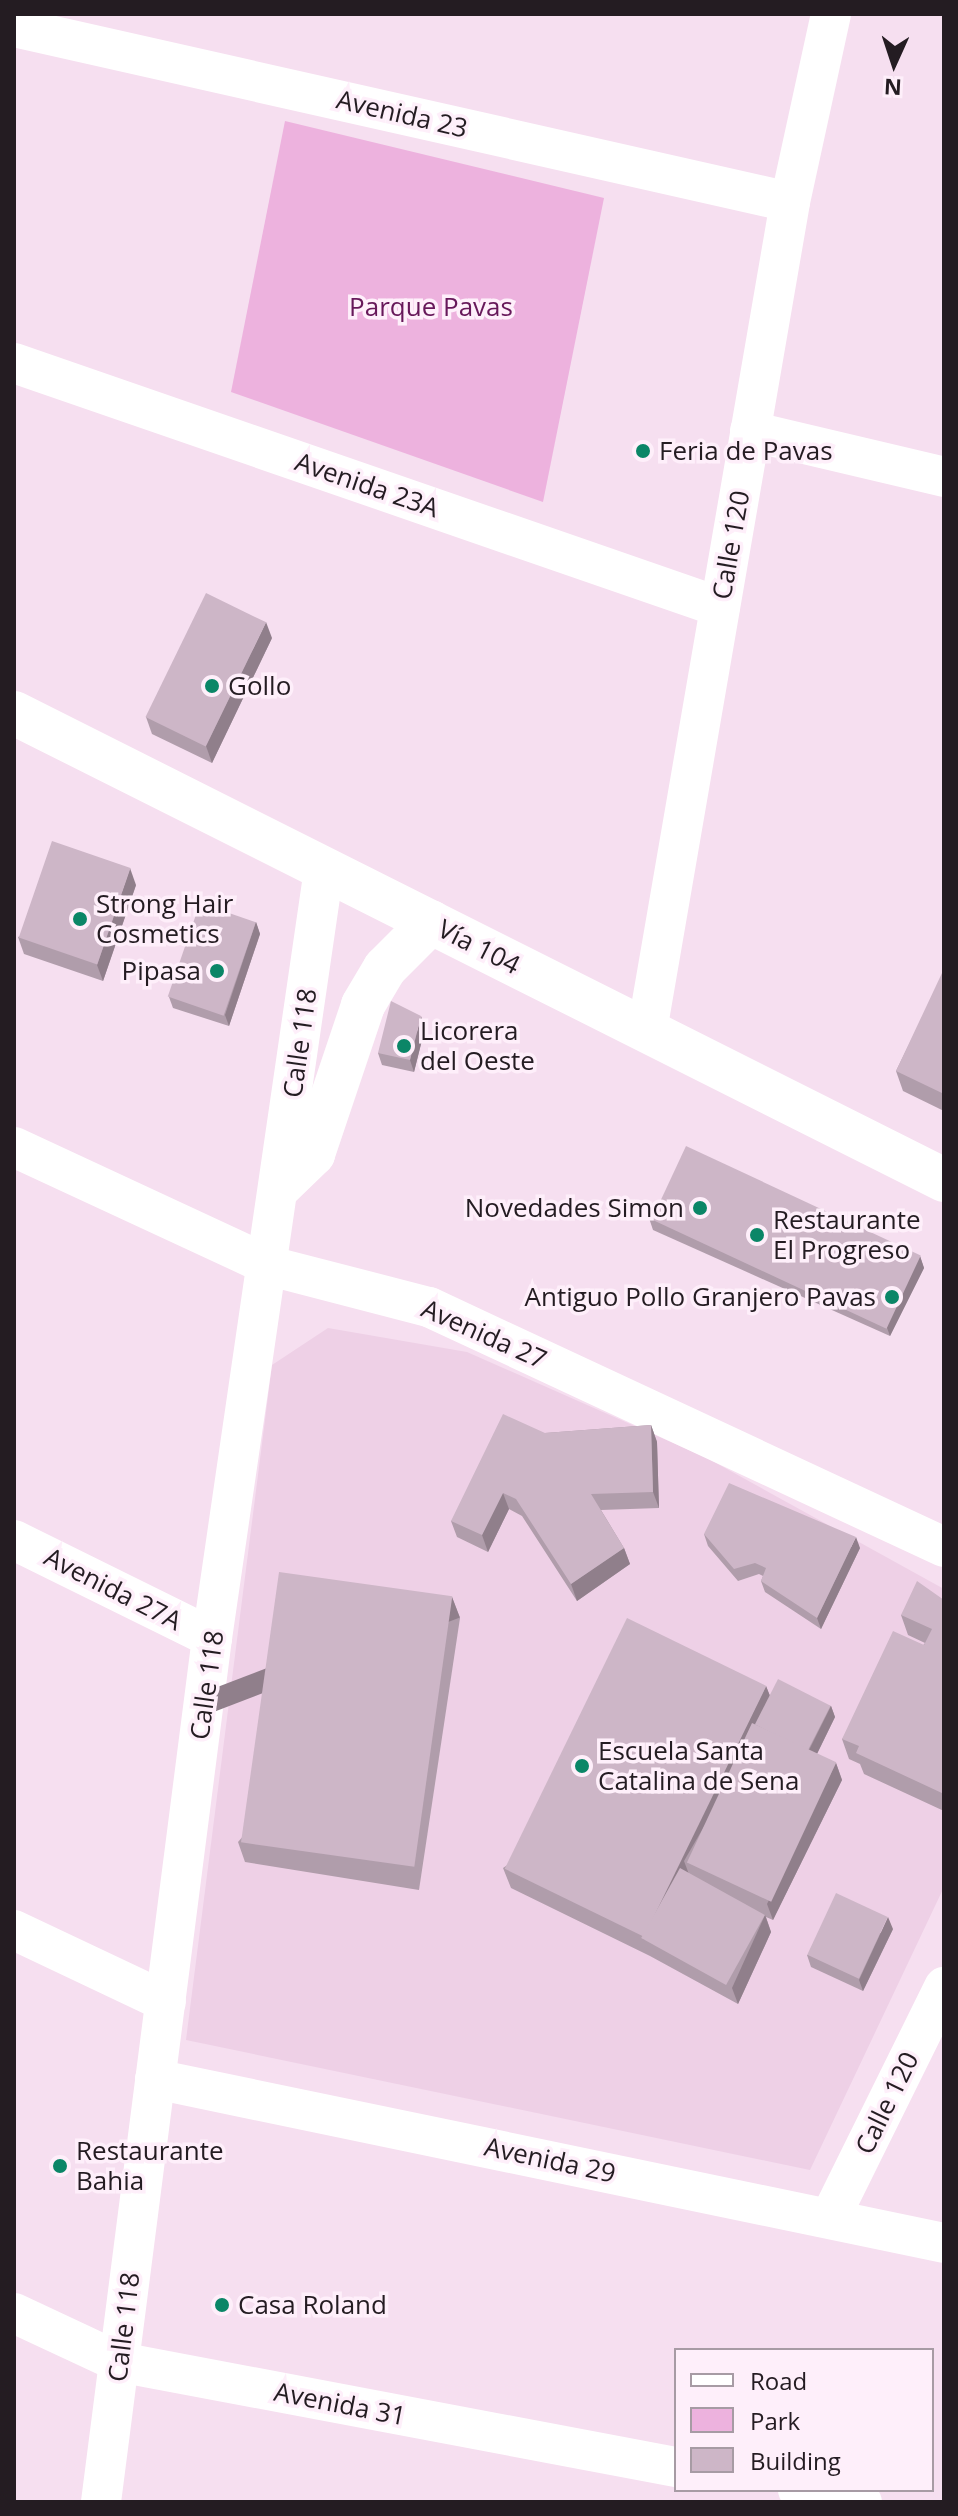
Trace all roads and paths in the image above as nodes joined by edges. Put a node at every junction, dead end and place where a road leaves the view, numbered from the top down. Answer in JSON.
{"nodes":[{"id":1,"x":831,"y":14,"type":"edge"},
{"id":2,"x":14,"y":27,"type":"edge"},
{"id":3,"x":790,"y":202,"type":"junction"},
{"id":4,"x":14,"y":363,"type":"edge"},
{"id":5,"x":750,"y":431,"type":"junction"},
{"id":6,"x":944,"y":477,"type":"edge"},
{"id":7,"x":720,"y":607,"type":"junction"},
{"id":8,"x":14,"y":713,"type":"edge"},
{"id":9,"x":324,"y":869,"type":"junction"},
{"id":10,"x":431,"y":922,"type":"junction"},
{"id":11,"x":647,"y":1031,"type":"junction"},
{"id":12,"x":14,"y":1147,"type":"edge"},
{"id":13,"x":944,"y":1180,"type":"edge"},
{"id":14,"x":281,"y":1185,"type":"junction"},
{"id":15,"x":270,"y":1266,"type":"junction"},
{"id":16,"x":14,"y":1540,"type":"edge"},
{"id":17,"x":944,"y":1547,"type":"edge"},
{"id":18,"x":212,"y":1638,"type":"junction"},
{"id":19,"x":14,"y":1930,"type":"edge"},
{"id":20,"x":944,"y":1987,"type":"edge"},
{"id":21,"x":166,"y":2002,"type":"junction"},
{"id":22,"x":155,"y":2079,"type":"junction"},
{"id":23,"x":830,"y":2218,"type":"junction"},
{"id":24,"x":944,"y":2243,"type":"edge"},
{"id":25,"x":14,"y":2313,"type":"edge"},
{"id":26,"x":119,"y":2362,"type":"junction"},
{"id":27,"x":674,"y":2467,"type":"edge"},
{"id":28,"x":809,"y":2492,"type":"edge"},
{"id":29,"x":101,"y":2502,"type":"edge"},
{"id":30,"x":862,"y":2502,"type":"edge"}],
"edges":[{"from":1,"to":3,"type":"street","name":"Calle 120"},
{"from":2,"to":3,"type":"street","name":"Avenida 23"},
{"from":3,"to":5,"type":"street","name":"Calle 120"},
{"from":4,"to":7,"type":"street","name":"Avenida 23A"},
{"from":5,"to":6,"type":"street"},
{"from":5,"to":7,"type":"street","name":"Calle 120"},
{"from":7,"to":11,"type":"street","name":"Calle 120"},
{"from":8,"to":9,"type":"main road","name":"Vía 104"},
{"from":9,"to":10,"type":"main road","name":"Vía 104"},
{"from":9,"to":14,"type":"street","name":"Calle 118"},
{"from":10,"to":11,"type":"main road","name":"Vía 104"},
{"from":10,"to":14,"type":"main road"},
{"from":11,"to":13,"type":"main road","name":"Vía 104"},
{"from":12,"to":15,"type":"street","name":"Avenida 27"},
{"from":14,"to":15,"type":"street","name":"Calle 118"},
{"from":15,"to":17,"type":"street","name":"Avenida 27"},
{"from":15,"to":18,"type":"street","name":"Calle 118"},
{"from":16,"to":18,"type":"street","name":"Avenida 27A"},
{"from":18,"to":21,"type":"street","name":"Calle 118"},
{"from":19,"to":21,"type":"street"},
{"from":20,"to":23,"type":"street","name":"Calle 120"},
{"from":21,"to":22,"type":"street","name":"Calle 118"},
{"from":22,"to":23,"type":"street","name":"Avenida 29"},
{"from":22,"to":26,"type":"street","name":"Calle 118"},
{"from":23,"to":24,"type":"street","name":"Avenida 29"},
{"from":25,"to":26,"type":"street","name":"Avenida 31"},
{"from":26,"to":27,"type":"street","name":"Avenida 31"},
{"from":26,"to":29,"type":"street","name":"Calle 118"},
{"from":28,"to":30,"type":"street"}]}
